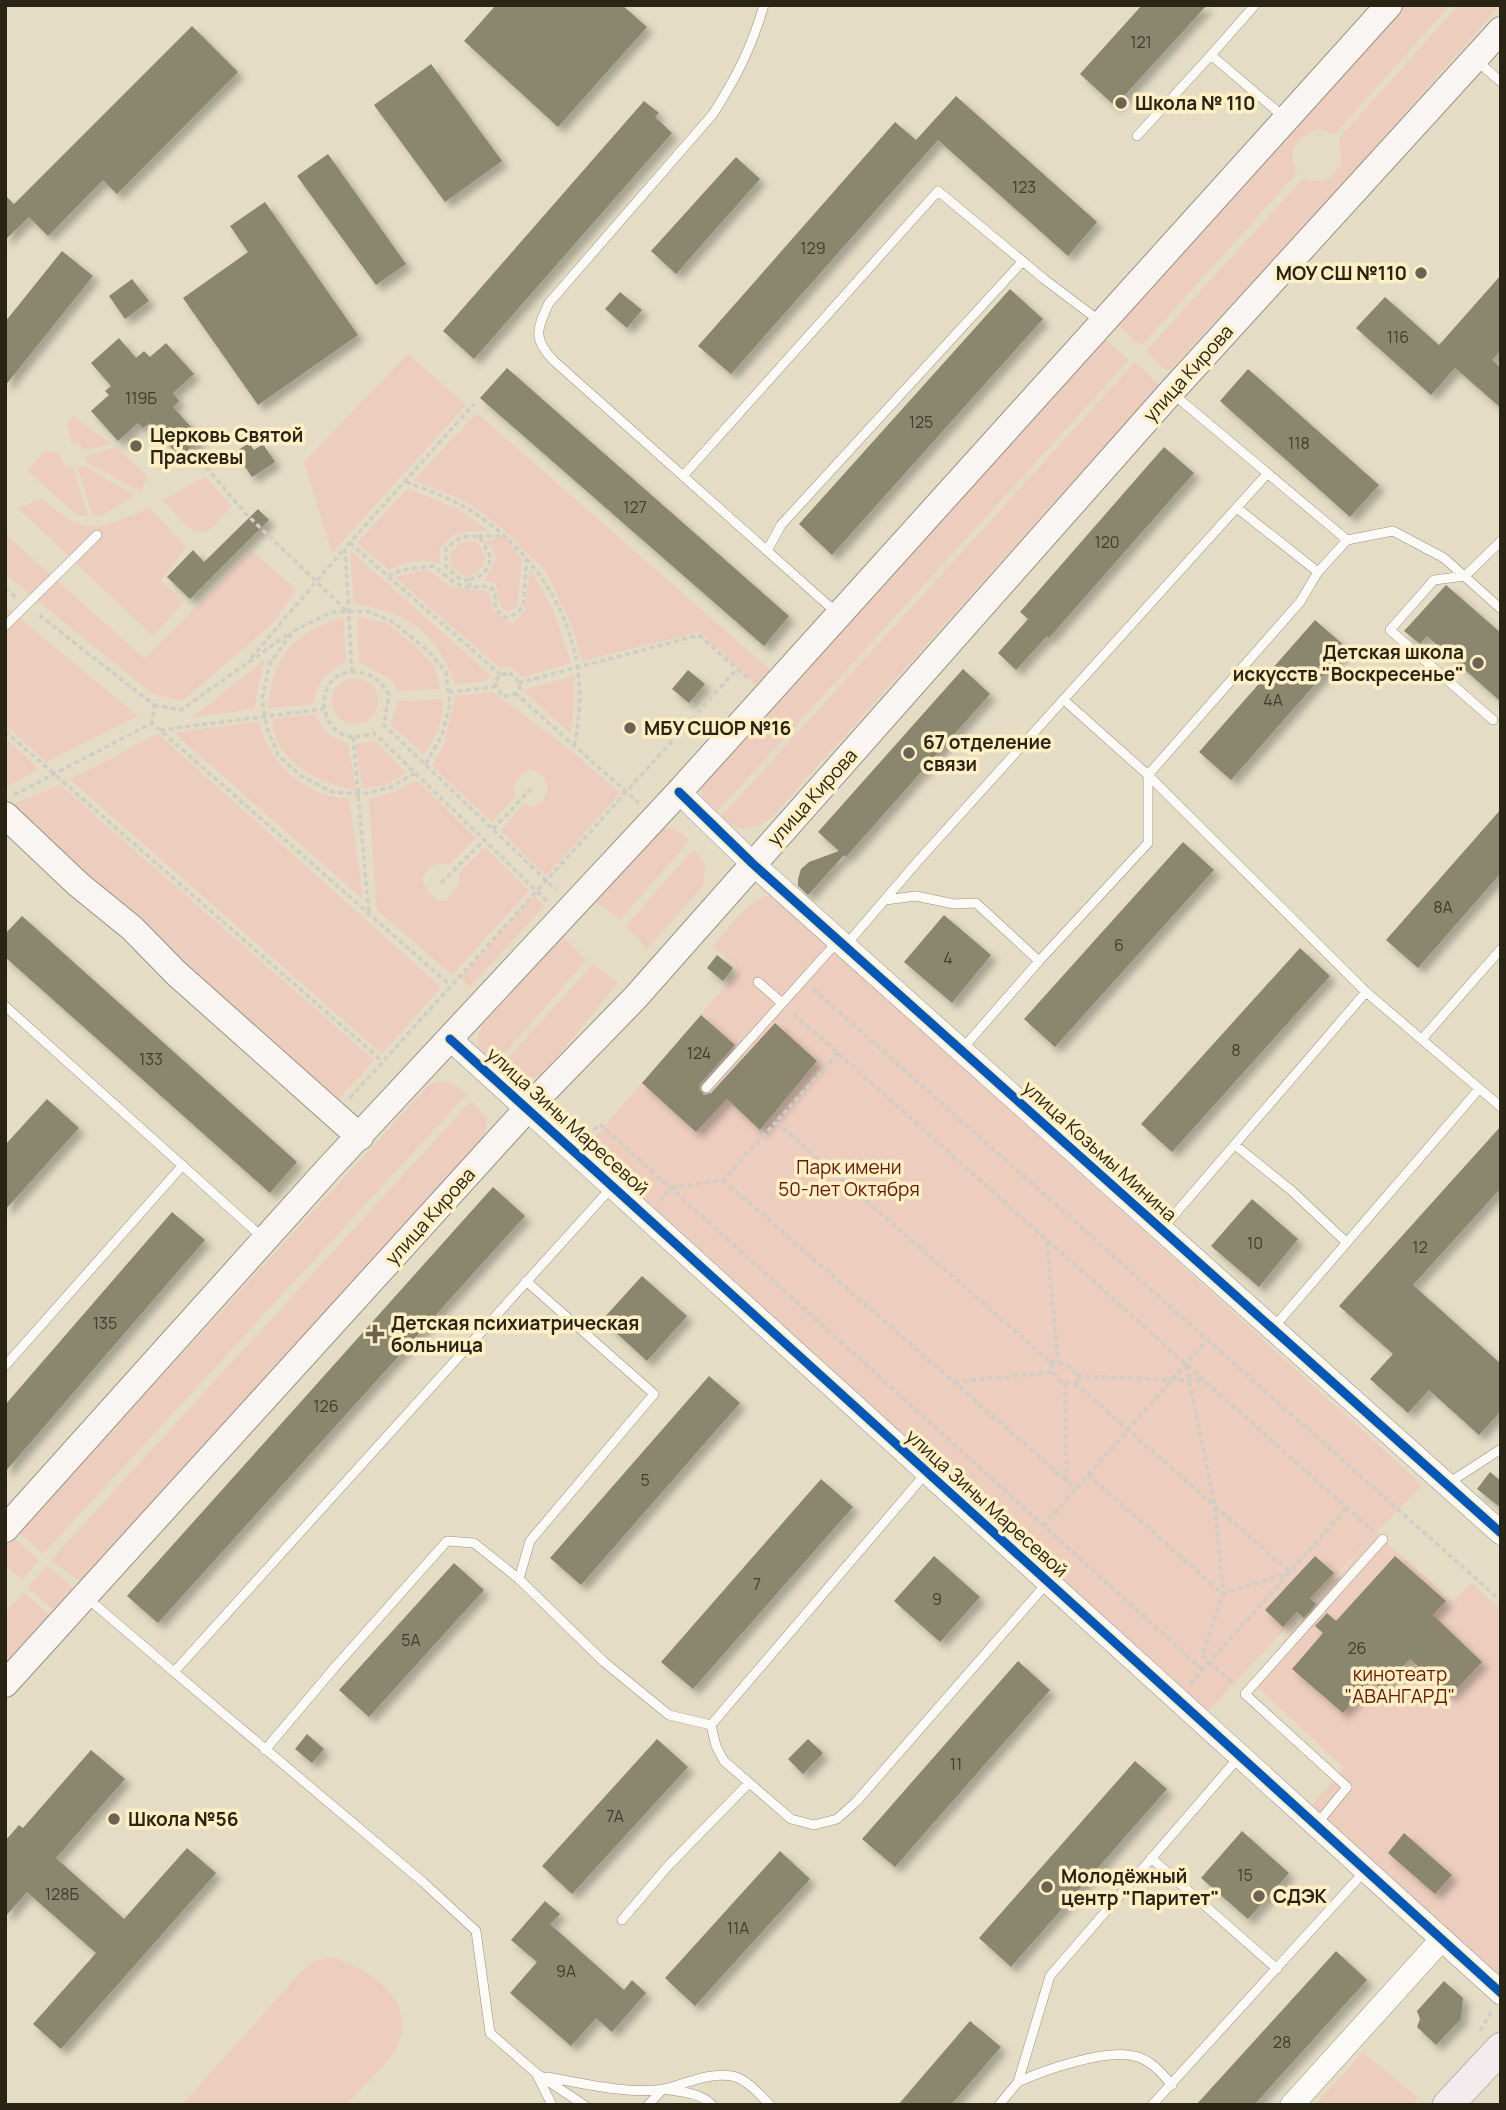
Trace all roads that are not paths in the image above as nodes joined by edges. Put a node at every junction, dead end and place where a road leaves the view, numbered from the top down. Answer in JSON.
{"nodes":[{"id":1,"x":764,"y":5,"type":"edge"},
{"id":2,"x":1255,"y":5,"type":"edge"},
{"id":3,"x":1389,"y":5,"type":"edge"},
{"id":4,"x":1501,"y":30,"type":"edge"},
{"id":5,"x":1211,"y":55,"type":"junction"},
{"id":6,"x":1475,"y":60,"type":"junction"},
{"id":7,"x":1501,"y":82,"type":"edge"},
{"id":8,"x":1286,"y":119,"type":"junction"},
{"id":9,"x":1137,"y":136,"type":"dead end"},
{"id":10,"x":1023,"y":261,"type":"junction"},
{"id":11,"x":1102,"y":323,"type":"junction"},
{"id":12,"x":1171,"y":392,"type":"junction"},
{"id":13,"x":1268,"y":474,"type":"junction"},
{"id":14,"x":683,"y":476,"type":"junction"},
{"id":15,"x":1237,"y":509,"type":"junction"},
{"id":16,"x":97,"y":535,"type":"dead end"},
{"id":17,"x":1347,"y":540,"type":"junction"},
{"id":18,"x":1501,"y":541,"type":"edge"},
{"id":19,"x":767,"y":551,"type":"junction"},
{"id":20,"x":1318,"y":572,"type":"junction"},
{"id":21,"x":1465,"y":576,"type":"junction"},
{"id":22,"x":1501,"y":609,"type":"edge"},
{"id":23,"x":839,"y":615,"type":"junction"},
{"id":24,"x":5,"y":626,"type":"edge"},
{"id":25,"x":1064,"y":700,"type":"junction"},
{"id":26,"x":1493,"y":720,"type":"dead end"},
{"id":27,"x":1148,"y":775,"type":"junction"},
{"id":28,"x":679,"y":792,"type":"junction"},
{"id":29,"x":5,"y":816,"type":"edge"},
{"id":30,"x":752,"y":864,"type":"junction"},
{"id":31,"x":885,"y":900,"type":"junction"},
{"id":32,"x":843,"y":943,"type":"junction"},
{"id":33,"x":1501,"y":949,"type":"edge"},
{"id":34,"x":1039,"y":961,"type":"junction"},
{"id":35,"x":758,"y":982,"type":"dead end"},
{"id":36,"x":1366,"y":992,"type":"junction"},
{"id":37,"x":782,"y":1003,"type":"junction"},
{"id":38,"x":5,"y":1006,"type":"edge"},
{"id":39,"x":450,"y":1039,"type":"junction"},
{"id":40,"x":1422,"y":1039,"type":"junction"},
{"id":41,"x":961,"y":1049,"type":"junction"},
{"id":42,"x":706,"y":1088,"type":"dead end"},
{"id":43,"x":1479,"y":1090,"type":"junction"},
{"id":44,"x":1501,"y":1107,"type":"edge"},
{"id":45,"x":527,"y":1109,"type":"junction"},
{"id":46,"x":360,"y":1136,"type":"junction"},
{"id":47,"x":1235,"y":1145,"type":"junction"},
{"id":48,"x":183,"y":1165,"type":"junction"},
{"id":49,"x":613,"y":1185,"type":"junction"},
{"id":50,"x":1161,"y":1229,"type":"junction"},
{"id":51,"x":266,"y":1240,"type":"junction"},
{"id":52,"x":1346,"y":1242,"type":"junction"},
{"id":53,"x":526,"y":1281,"type":"junction"},
{"id":54,"x":1273,"y":1328,"type":"junction"},
{"id":55,"x":5,"y":1366,"type":"edge"},
{"id":56,"x":1501,"y":1449,"type":"edge"},
{"id":57,"x":927,"y":1472,"type":"junction"},
{"id":58,"x":1447,"y":1484,"type":"junction"},
{"id":59,"x":5,"y":1529,"type":"edge"},
{"id":60,"x":1501,"y":1533,"type":"edge"},
{"id":61,"x":1383,"y":1539,"type":"road end"},
{"id":62,"x":519,"y":1579,"type":"junction"},
{"id":63,"x":1048,"y":1582,"type":"junction"},
{"id":64,"x":85,"y":1595,"type":"junction"},
{"id":65,"x":174,"y":1672,"type":"junction"},
{"id":66,"x":5,"y":1684,"type":"edge"},
{"id":67,"x":711,"y":1725,"type":"junction"},
{"id":68,"x":265,"y":1750,"type":"junction"},
{"id":69,"x":1240,"y":1756,"type":"junction"},
{"id":70,"x":749,"y":1783,"type":"junction"},
{"id":71,"x":1316,"y":1825,"type":"junction"},
{"id":72,"x":1151,"y":1858,"type":"junction"},
{"id":73,"x":1366,"y":1870,"type":"junction"},
{"id":74,"x":622,"y":1920,"type":"dead end"},
{"id":75,"x":1442,"y":1939,"type":"junction"},
{"id":76,"x":1277,"y":1969,"type":"junction"},
{"id":77,"x":1497,"y":2001,"type":"edge"},
{"id":78,"x":1488,"y":2042,"type":"edge"},
{"id":79,"x":539,"y":2075,"type":"junction"},
{"id":80,"x":1018,"y":2082,"type":"junction"},
{"id":81,"x":1172,"y":2085,"type":"junction"},
{"id":82,"x":663,"y":2089,"type":"junction"},
{"id":83,"x":552,"y":2105,"type":"edge"},
{"id":84,"x":583,"y":2105,"type":"edge"},
{"id":85,"x":648,"y":2105,"type":"edge"},
{"id":86,"x":712,"y":2105,"type":"edge"},
{"id":87,"x":770,"y":2105,"type":"edge"},
{"id":88,"x":999,"y":2105,"type":"edge"},
{"id":89,"x":1152,"y":2105,"type":"edge"},
{"id":90,"x":1292,"y":2105,"type":"edge"},
{"id":91,"x":1448,"y":2105,"type":"edge"}],
"edges":[{"from":1,"to":14,"type":"lane"},
{"from":2,"to":5,"type":"lane"},
{"from":3,"to":8,"type":"main road"},
{"from":4,"to":6,"type":"main road","name":"улица Кирова"},
{"from":5,"to":8,"type":"lane"},
{"from":5,"to":9,"type":"lane"},
{"from":6,"to":7,"type":"lane"},
{"from":6,"to":12,"type":"main road","name":"улица Кирова"},
{"from":8,"to":11,"type":"main road"},
{"from":10,"to":11,"type":"lane"},
{"from":10,"to":14,"type":"lane"},
{"from":10,"to":19,"type":"lane"},
{"from":11,"to":23,"type":"main road"},
{"from":12,"to":13,"type":"lane"},
{"from":12,"to":30,"type":"main road","name":"улица Кирова"},
{"from":13,"to":15,"type":"lane"},
{"from":13,"to":17,"type":"lane"},
{"from":14,"to":19,"type":"lane"},
{"from":15,"to":20,"type":"lane"},
{"from":15,"to":25,"type":"lane"},
{"from":16,"to":24,"type":"lane"},
{"from":17,"to":20,"type":"lane"},
{"from":17,"to":21,"type":"lane"},
{"from":18,"to":21,"type":"lane"},
{"from":19,"to":23,"type":"lane"},
{"from":20,"to":27,"type":"lane"},
{"from":21,"to":22,"type":"lane"},
{"from":21,"to":26,"type":"lane"},
{"from":23,"to":28,"type":"main road"},
{"from":25,"to":27,"type":"lane"},
{"from":25,"to":31,"type":"lane"},
{"from":27,"to":34,"type":"lane"},
{"from":27,"to":36,"type":"lane"},
{"from":28,"to":30,"type":"street","name":"улица Козьмы Минина"},
{"from":28,"to":39,"type":"main road"},
{"from":29,"to":46,"type":"main road"},
{"from":30,"to":32,"type":"street","name":"улица Козьмы Минина"},
{"from":30,"to":45,"type":"main road","name":"улица Кирова"},
{"from":31,"to":32,"type":"lane"},
{"from":31,"to":34,"type":"lane"},
{"from":32,"to":37,"type":"lane"},
{"from":32,"to":41,"type":"street","name":"улица Козьмы Минина"},
{"from":33,"to":40,"type":"lane"},
{"from":34,"to":41,"type":"lane"},
{"from":35,"to":37,"type":"lane"},
{"from":36,"to":40,"type":"lane"},
{"from":36,"to":47,"type":"lane"},
{"from":37,"to":42,"type":"lane"},
{"from":38,"to":48,"type":"lane"},
{"from":39,"to":45,"type":"street","name":"улица Зины Маресевой"},
{"from":39,"to":46,"type":"main road"},
{"from":40,"to":43,"type":"lane"},
{"from":41,"to":50,"type":"street","name":"улица Козьмы Минина"},
{"from":43,"to":44,"type":"lane"},
{"from":43,"to":52,"type":"lane"},
{"from":45,"to":49,"type":"street","name":"улица Зины Маресевой"},
{"from":45,"to":64,"type":"main road","name":"улица Кирова"},
{"from":46,"to":51,"type":"main road"},
{"from":47,"to":50,"type":"lane"},
{"from":47,"to":52,"type":"lane"},
{"from":48,"to":51,"type":"lane"},
{"from":48,"to":55,"type":"lane"},
{"from":49,"to":53,"type":"lane"},
{"from":49,"to":57,"type":"street","name":"улица Зины Маресевой"},
{"from":50,"to":54,"type":"street","name":"улица Козьмы Минина"},
{"from":51,"to":59,"type":"main road"},
{"from":52,"to":54,"type":"lane"},
{"from":53,"to":62,"type":"lane"},
{"from":53,"to":65,"type":"lane"},
{"from":54,"to":58,"type":"street","name":"улица Козьмы Минина"},
{"from":56,"to":58,"type":"lane"},
{"from":57,"to":63,"type":"street","name":"улица Зины Маресевой"},
{"from":57,"to":67,"type":"lane"},
{"from":58,"to":60,"type":"street","name":"улица Козьмы Минина"},
{"from":61,"to":71,"type":"lane"},
{"from":62,"to":67,"type":"lane"},
{"from":62,"to":68,"type":"lane"},
{"from":63,"to":69,"type":"street","name":"улица Зины Маресевой"},
{"from":63,"to":70,"type":"lane"},
{"from":64,"to":65,"type":"lane"},
{"from":64,"to":66,"type":"main road","name":"улица Кирова"},
{"from":65,"to":68,"type":"lane"},
{"from":67,"to":70,"type":"lane"},
{"from":68,"to":79,"type":"lane"},
{"from":69,"to":71,"type":"street","name":"улица Зины Маресевой"},
{"from":69,"to":72,"type":"lane"},
{"from":70,"to":74,"type":"lane"},
{"from":71,"to":73,"type":"street","name":"улица Зины Маресевой"},
{"from":72,"to":76,"type":"lane"},
{"from":72,"to":80,"type":"lane"},
{"from":73,"to":75,"type":"street","name":"улица Зины Маресевой"},
{"from":73,"to":76,"type":"lane"},
{"from":75,"to":77,"type":"street","name":"улица Зины Маресевой"},
{"from":75,"to":90,"type":"street"},
{"from":76,"to":81,"type":"lane"},
{"from":78,"to":91,"type":"highway"},
{"from":79,"to":82,"type":"lane"},
{"from":79,"to":83,"type":"lane"},
{"from":79,"to":84,"type":"lane"},
{"from":80,"to":81,"type":"lane"},
{"from":80,"to":88,"type":"lane"},
{"from":81,"to":89,"type":"lane"},
{"from":82,"to":85,"type":"lane"},
{"from":82,"to":86,"type":"lane"},
{"from":82,"to":87,"type":"lane"}]}
